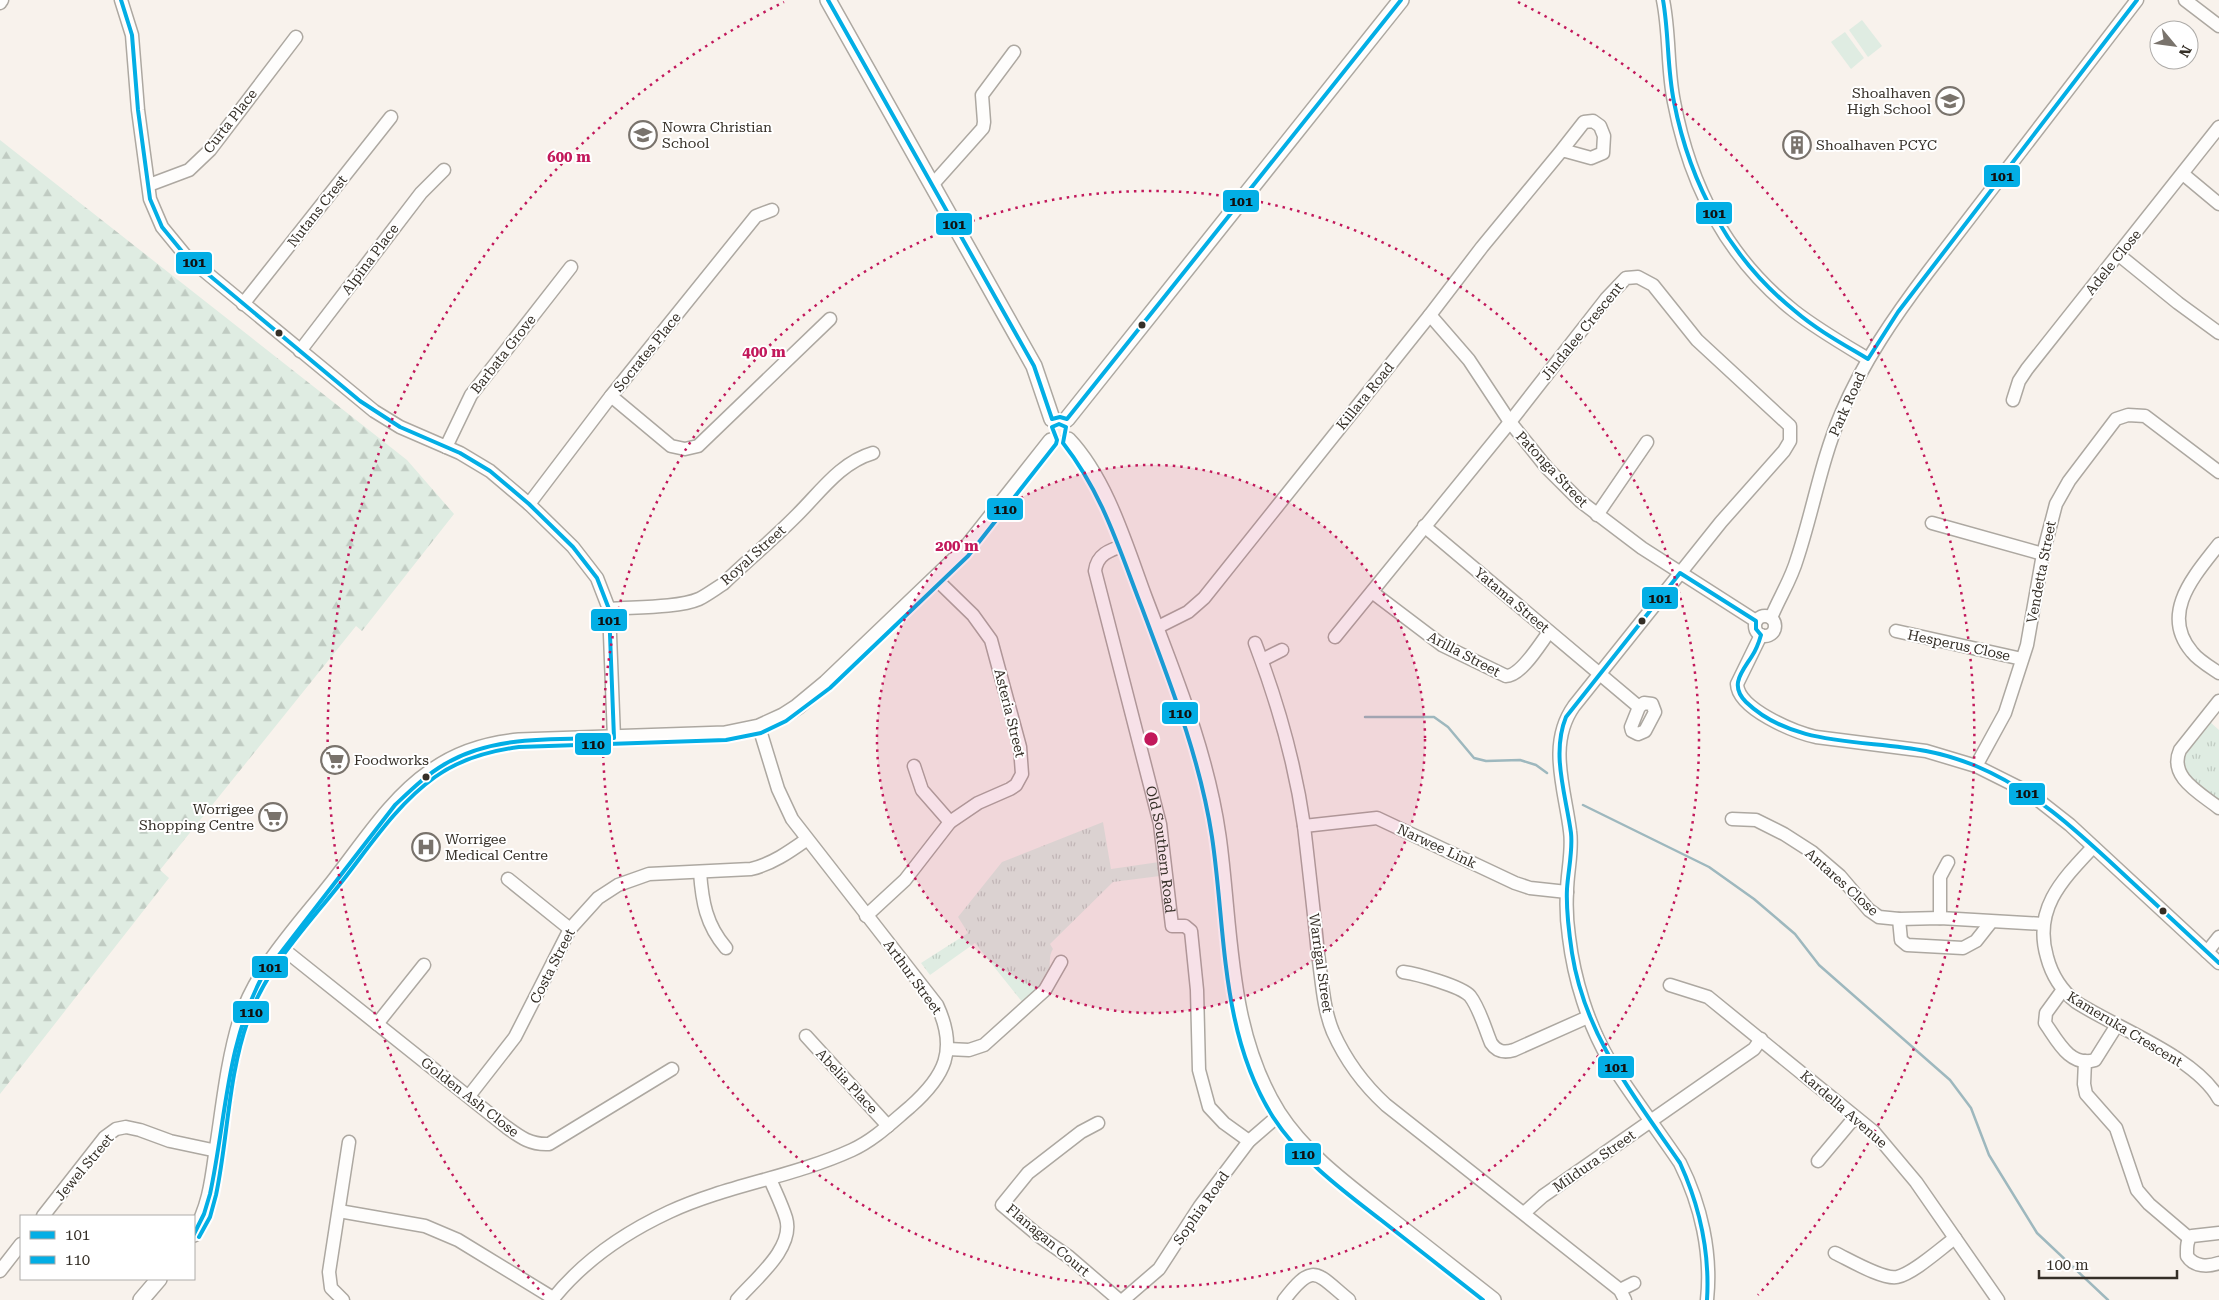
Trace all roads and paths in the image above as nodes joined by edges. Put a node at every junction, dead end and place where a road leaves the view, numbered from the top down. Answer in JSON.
{"nodes":[{"id":1,"x":2,"y":0,"type":"edge"},
{"id":2,"x":121,"y":0,"type":"edge"},
{"id":3,"x":828,"y":0,"type":"edge"},
{"id":4,"x":1401,"y":0,"type":"edge"},
{"id":5,"x":1662,"y":0,"type":"edge"},
{"id":6,"x":2137,"y":0,"type":"edge"},
{"id":7,"x":2185,"y":0,"type":"edge"},
{"id":8,"x":0,"y":3,"type":"edge"},
{"id":9,"x":2219,"y":26,"type":"edge"},
{"id":10,"x":296,"y":37,"type":"dead end"},
{"id":11,"x":1014,"y":52,"type":"dead end"},
{"id":12,"x":391,"y":118,"type":"dead end"},
{"id":13,"x":2219,"y":127,"type":"edge"},
{"id":14,"x":1562,"y":150,"type":"dead end"},
{"id":15,"x":444,"y":170,"type":"dead end"},
{"id":16,"x":2183,"y":174,"type":"junction"},
{"id":17,"x":933,"y":184,"type":"junction"},
{"id":18,"x":149,"y":185,"type":"junction"},
{"id":19,"x":2219,"y":204,"type":"edge"},
{"id":20,"x":772,"y":210,"type":"dead end"},
{"id":21,"x":2119,"y":255,"type":"junction"},
{"id":22,"x":571,"y":267,"type":"dead end"},
{"id":23,"x":243,"y":304,"type":"junction"},
{"id":24,"x":1430,"y":315,"type":"junction"},
{"id":25,"x":830,"y":319,"type":"dead end"},
{"id":26,"x":2219,"y":333,"type":"edge"},
{"id":27,"x":300,"y":351,"type":"junction"},
{"id":28,"x":1868,"y":359,"type":"junction"},
{"id":29,"x":612,"y":396,"type":"junction"},
{"id":30,"x":2013,"y":400,"type":"dead end"},
{"id":31,"x":1052,"y":419,"type":"junction"},
{"id":32,"x":1067,"y":419,"type":"junction"},
{"id":33,"x":1510,"y":422,"type":"junction"},
{"id":34,"x":1068,"y":440,"type":"junction"},
{"id":35,"x":1051,"y":441,"type":"junction"},
{"id":36,"x":1647,"y":442,"type":"dead end"},
{"id":37,"x":446,"y":447,"type":"junction"},
{"id":38,"x":873,"y":453,"type":"dead end"},
{"id":39,"x":2219,"y":472,"type":"edge"},
{"id":40,"x":529,"y":504,"type":"junction"},
{"id":41,"x":1597,"y":515,"type":"junction"},
{"id":42,"x":1932,"y":523,"type":"dead end"},
{"id":43,"x":1424,"y":526,"type":"junction"},
{"id":44,"x":2219,"y":544,"type":"edge"},
{"id":45,"x":1124,"y":545,"type":"junction"},
{"id":46,"x":2042,"y":554,"type":"junction"},
{"id":47,"x":1680,"y":572,"type":"junction"},
{"id":48,"x":936,"y":579,"type":"junction"},
{"id":49,"x":1372,"y":592,"type":"junction"},
{"id":50,"x":609,"y":609,"type":"junction"},
{"id":51,"x":1771,"y":618,"type":"junction"},
{"id":52,"x":1756,"y":621,"type":"junction"},
{"id":53,"x":1156,"y":628,"type":"junction"},
{"id":54,"x":1896,"y":631,"type":"dead end"},
{"id":55,"x":1550,"y":632,"type":"junction"},
{"id":56,"x":1761,"y":635,"type":"junction"},
{"id":57,"x":1335,"y":637,"type":"dead end"},
{"id":58,"x":1255,"y":643,"type":"dead end"},
{"id":59,"x":1282,"y":650,"type":"dead end"},
{"id":60,"x":2022,"y":659,"type":"junction"},
{"id":61,"x":1262,"y":660,"type":"junction"},
{"id":62,"x":2219,"y":673,"type":"edge"},
{"id":63,"x":1600,"y":674,"type":"junction"},
{"id":64,"x":2219,"y":701,"type":"edge"},
{"id":65,"x":1639,"y":707,"type":"dead end"},
{"id":66,"x":759,"y":727,"type":"junction"},
{"id":67,"x":614,"y":738,"type":"junction"},
{"id":68,"x":914,"y":766,"type":"dead end"},
{"id":69,"x":1976,"y":766,"type":"junction"},
{"id":70,"x":2219,"y":808,"type":"edge"},
{"id":71,"x":1732,"y":819,"type":"dead end"},
{"id":72,"x":950,"y":822,"type":"junction"},
{"id":73,"x":1304,"y":826,"type":"junction"},
{"id":74,"x":806,"y":840,"type":"junction"},
{"id":75,"x":2093,"y":847,"type":"junction"},
{"id":76,"x":1948,"y":862,"type":"dead end"},
{"id":77,"x":700,"y":872,"type":"junction"},
{"id":78,"x":508,"y":879,"type":"dead end"},
{"id":79,"x":1567,"y":892,"type":"junction"},
{"id":80,"x":866,"y":916,"type":"junction"},
{"id":81,"x":1940,"y":918,"type":"junction"},
{"id":82,"x":1899,"y":919,"type":"junction"},
{"id":83,"x":1990,"y":922,"type":"junction"},
{"id":84,"x":2043,"y":924,"type":"junction"},
{"id":85,"x":570,"y":929,"type":"junction"},
{"id":86,"x":2219,"y":937,"type":"edge"},
{"id":87,"x":282,"y":948,"type":"junction"},
{"id":88,"x":726,"y":948,"type":"dead end"},
{"id":89,"x":2206,"y":952,"type":"junction"},
{"id":90,"x":1061,"y":962,"type":"dead end"},
{"id":91,"x":2219,"y":963,"type":"edge"},
{"id":92,"x":424,"y":965,"type":"dead end"},
{"id":93,"x":1403,"y":972,"type":"dead end"},
{"id":94,"x":1670,"y":985,"type":"dead end"},
{"id":95,"x":2062,"y":991,"type":"junction"},
{"id":96,"x":1588,"y":1017,"type":"junction"},
{"id":97,"x":377,"y":1024,"type":"junction"},
{"id":98,"x":2117,"y":1025,"type":"junction"},
{"id":99,"x":806,"y":1036,"type":"dead end"},
{"id":100,"x":1761,"y":1039,"type":"junction"},
{"id":101,"x":948,"y":1049,"type":"junction"},
{"id":102,"x":2085,"y":1061,"type":"junction"},
{"id":103,"x":672,"y":1069,"type":"dead end"},
{"id":104,"x":469,"y":1096,"type":"junction"},
{"id":105,"x":2219,"y":1099,"type":"edge"},
{"id":106,"x":1279,"y":1115,"type":"junction"},
{"id":107,"x":1856,"y":1116,"type":"junction"},
{"id":108,"x":1651,"y":1121,"type":"junction"},
{"id":109,"x":1098,"y":1122,"type":"dead end"},
{"id":110,"x":888,"y":1126,"type":"junction"},
{"id":111,"x":1249,"y":1141,"type":"junction"},
{"id":112,"x":349,"y":1142,"type":"dead end"},
{"id":113,"x":217,"y":1152,"type":"junction"},
{"id":114,"x":1818,"y":1161,"type":"dead end"},
{"id":115,"x":770,"y":1178,"type":"junction"},
{"id":116,"x":339,"y":1211,"type":"junction"},
{"id":117,"x":1524,"y":1213,"type":"junction"},
{"id":118,"x":44,"y":1215,"type":"edge"},
{"id":119,"x":195,"y":1232,"type":"edge"},
{"id":120,"x":2219,"y":1233,"type":"edge"},
{"id":121,"x":1955,"y":1238,"type":"junction"},
{"id":122,"x":2189,"y":1238,"type":"junction"},
{"id":123,"x":20,"y":1245,"type":"edge"},
{"id":124,"x":1835,"y":1254,"type":"dead end"},
{"id":125,"x":2219,"y":1263,"type":"edge"},
{"id":126,"x":0,"y":1271,"type":"edge"},
{"id":127,"x":158,"y":1280,"type":"edge"},
{"id":128,"x":1634,"y":1283,"type":"dead end"},
{"id":129,"x":1622,"y":1295,"type":"edge"},
{"id":130,"x":552,"y":1299,"type":"edge"},
{"id":131,"x":142,"y":1300,"type":"edge"},
{"id":132,"x":343,"y":1300,"type":"edge"},
{"id":133,"x":737,"y":1300,"type":"edge"},
{"id":134,"x":1121,"y":1300,"type":"edge"},
{"id":135,"x":1284,"y":1300,"type":"edge"},
{"id":136,"x":1349,"y":1300,"type":"edge"},
{"id":137,"x":1493,"y":1300,"type":"edge"},
{"id":138,"x":1708,"y":1300,"type":"edge"},
{"id":139,"x":1998,"y":1300,"type":"edge"}],
"edges":[{"from":1,"to":8,"type":"street"},
{"from":2,"to":18,"type":"street"},
{"from":3,"to":17,"type":"main road"},
{"from":4,"to":32,"type":"main road"},
{"from":5,"to":28,"type":"street"},
{"from":6,"to":28,"type":"street","name":"Park Road"},
{"from":7,"to":9,"type":"street"},
{"from":10,"to":18,"type":"street","name":"Curta Place"},
{"from":11,"to":17,"type":"street"},
{"from":12,"to":23,"type":"street","name":"Nutans Crest"},
{"from":13,"to":16,"type":"street","name":"Adele Close"},
{"from":14,"to":24,"type":"street","name":"Killara Road"},
{"from":15,"to":27,"type":"street","name":"Alpina Place"},
{"from":16,"to":19,"type":"street"},
{"from":16,"to":21,"type":"street","name":"Adele Close"},
{"from":17,"to":31,"type":"main road"},
{"from":18,"to":23,"type":"street"},
{"from":20,"to":29,"type":"street","name":"Socrates Place"},
{"from":21,"to":26,"type":"street"},
{"from":21,"to":30,"type":"street","name":"Adele Close"},
{"from":22,"to":37,"type":"street","name":"Barbata Grove"},
{"from":23,"to":27,"type":"street"},
{"from":24,"to":33,"type":"street","name":"Patonga Street"},
{"from":24,"to":53,"type":"street","name":"Killara Road"},
{"from":25,"to":29,"type":"street"},
{"from":27,"to":37,"type":"street"},
{"from":28,"to":51,"type":"street","name":"Park Road"},
{"from":29,"to":40,"type":"street","name":"Socrates Place"},
{"from":31,"to":32,"type":"main road"},
{"from":31,"to":35,"type":"main road"},
{"from":32,"to":34,"type":"main road"},
{"from":33,"to":41,"type":"street","name":"Patonga Street"},
{"from":33,"to":43,"type":"street","name":"Jindalee Crescent"},
{"from":33,"to":47,"type":"street","name":"Jindalee Crescent"},
{"from":34,"to":35,"type":"main road"},
{"from":34,"to":45,"type":"main road"},
{"from":35,"to":48,"type":"main road"},
{"from":36,"to":41,"type":"street"},
{"from":37,"to":40,"type":"street"},
{"from":38,"to":50,"type":"street","name":"Royal Street"},
{"from":39,"to":46,"type":"street","name":"Vendetta Street"},
{"from":40,"to":50,"type":"street"},
{"from":41,"to":47,"type":"street","name":"Patonga Street"},
{"from":42,"to":46,"type":"street"},
{"from":43,"to":49,"type":"street","name":"Jindalee Crescent"},
{"from":43,"to":55,"type":"street","name":"Yatama Street"},
{"from":44,"to":62,"type":"street"},
{"from":45,"to":53,"type":"main road"},
{"from":45,"to":111,"type":"street","name":"Old Southern Road"},
{"from":46,"to":60,"type":"street","name":"Vendetta Street"},
{"from":47,"to":52,"type":"street","name":"Patonga Street"},
{"from":47,"to":63,"type":"street"},
{"from":48,"to":66,"type":"main road"},
{"from":48,"to":72,"type":"street","name":"Asteria Street"},
{"from":49,"to":55,"type":"street","name":"Arilla Street"},
{"from":49,"to":57,"type":"street","name":"Jindalee Crescent"},
{"from":50,"to":67,"type":"street"},
{"from":51,"to":52,"type":"street"},
{"from":51,"to":56,"type":"street"},
{"from":52,"to":56,"type":"street"},
{"from":53,"to":106,"type":"main road"},
{"from":54,"to":60,"type":"street","name":"Hesperus Close"},
{"from":55,"to":63,"type":"street","name":"Yatama Street"},
{"from":56,"to":69,"type":"street"},
{"from":58,"to":61,"type":"street","name":"Warrigal Street"},
{"from":59,"to":61,"type":"street"},
{"from":60,"to":69,"type":"street","name":"Vendetta Street"},
{"from":61,"to":73,"type":"street","name":"Warrigal Street"},
{"from":63,"to":65,"type":"street","name":"Yatama Street"},
{"from":63,"to":79,"type":"street"},
{"from":64,"to":70,"type":"street"},
{"from":66,"to":67,"type":"main road"},
{"from":66,"to":74,"type":"street","name":"Arthur Street"},
{"from":67,"to":87,"type":"main road"},
{"from":68,"to":72,"type":"street"},
{"from":69,"to":75,"type":"street"},
{"from":71,"to":82,"type":"street","name":"Antares Close"},
{"from":72,"to":80,"type":"street","name":"Asteria Street"},
{"from":73,"to":79,"type":"street","name":"Narwee Link"},
{"from":73,"to":117,"type":"street","name":"Warrigal Street"},
{"from":74,"to":77,"type":"street","name":"Costa Street"},
{"from":74,"to":80,"type":"street","name":"Arthur Street"},
{"from":75,"to":84,"type":"street","name":"Kameruka Crescent"},
{"from":75,"to":89,"type":"street"},
{"from":76,"to":81,"type":"street"},
{"from":77,"to":85,"type":"street","name":"Costa Street"},
{"from":77,"to":88,"type":"street"},
{"from":78,"to":85,"type":"street"},
{"from":79,"to":96,"type":"street"},
{"from":80,"to":101,"type":"street","name":"Arthur Street"},
{"from":81,"to":82,"type":"street","name":"Antares Close"},
{"from":81,"to":83,"type":"street","name":"Antares Close"},
{"from":82,"to":83,"type":"street"},
{"from":83,"to":84,"type":"street","name":"Antares Close"},
{"from":84,"to":95,"type":"street","name":"Kameruka Crescent"},
{"from":85,"to":104,"type":"street","name":"Costa Street"},
{"from":86,"to":89,"type":"street"},
{"from":87,"to":97,"type":"street","name":"Golden Ash Close"},
{"from":87,"to":113,"type":"main road"},
{"from":89,"to":91,"type":"street"},
{"from":90,"to":101,"type":"street"},
{"from":92,"to":97,"type":"street"},
{"from":93,"to":96,"type":"street"},
{"from":94,"to":100,"type":"street","name":"Kardella Avenue"},
{"from":95,"to":98,"type":"street","name":"Kameruka Crescent"},
{"from":95,"to":102,"type":"street"},
{"from":96,"to":108,"type":"street"},
{"from":97,"to":104,"type":"street","name":"Golden Ash Close"},
{"from":98,"to":102,"type":"street"},
{"from":98,"to":105,"type":"street","name":"Kameruka Crescent"},
{"from":99,"to":110,"type":"street","name":"Abelia Place"},
{"from":100,"to":107,"type":"street","name":"Kardella Avenue"},
{"from":100,"to":108,"type":"street","name":"Mildura Street"},
{"from":101,"to":110,"type":"street","name":"Arthur Street"},
{"from":102,"to":122,"type":"street"},
{"from":103,"to":104,"type":"street","name":"Golden Ash Close"},
{"from":106,"to":111,"type":"street","name":"Sophia Road"},
{"from":106,"to":137,"type":"main road"},
{"from":107,"to":114,"type":"street"},
{"from":107,"to":121,"type":"street","name":"Kardella Avenue"},
{"from":108,"to":117,"type":"street","name":"Mildura Street"},
{"from":108,"to":138,"type":"street"},
{"from":109,"to":134,"type":"street","name":"Flanagan Court"},
{"from":110,"to":115,"type":"street","name":"Arthur Street"},
{"from":111,"to":134,"type":"street","name":"Sophia Road"},
{"from":112,"to":116,"type":"street"},
{"from":113,"to":118,"type":"street","name":"Jewel Street"},
{"from":113,"to":119,"type":"main road"},
{"from":115,"to":130,"type":"street","name":"Arthur Street"},
{"from":115,"to":133,"type":"street"},
{"from":116,"to":130,"type":"street"},
{"from":116,"to":132,"type":"street"},
{"from":117,"to":129,"type":"street","name":"Warrigal Street"},
{"from":120,"to":122,"type":"street"},
{"from":121,"to":124,"type":"street"},
{"from":121,"to":139,"type":"street","name":"Kardella Avenue"},
{"from":122,"to":125,"type":"street"},
{"from":123,"to":126,"type":"street"},
{"from":127,"to":131,"type":"main road"},
{"from":128,"to":129,"type":"street","name":"Warrigal Street"},
{"from":135,"to":136,"type":"street"}]}
